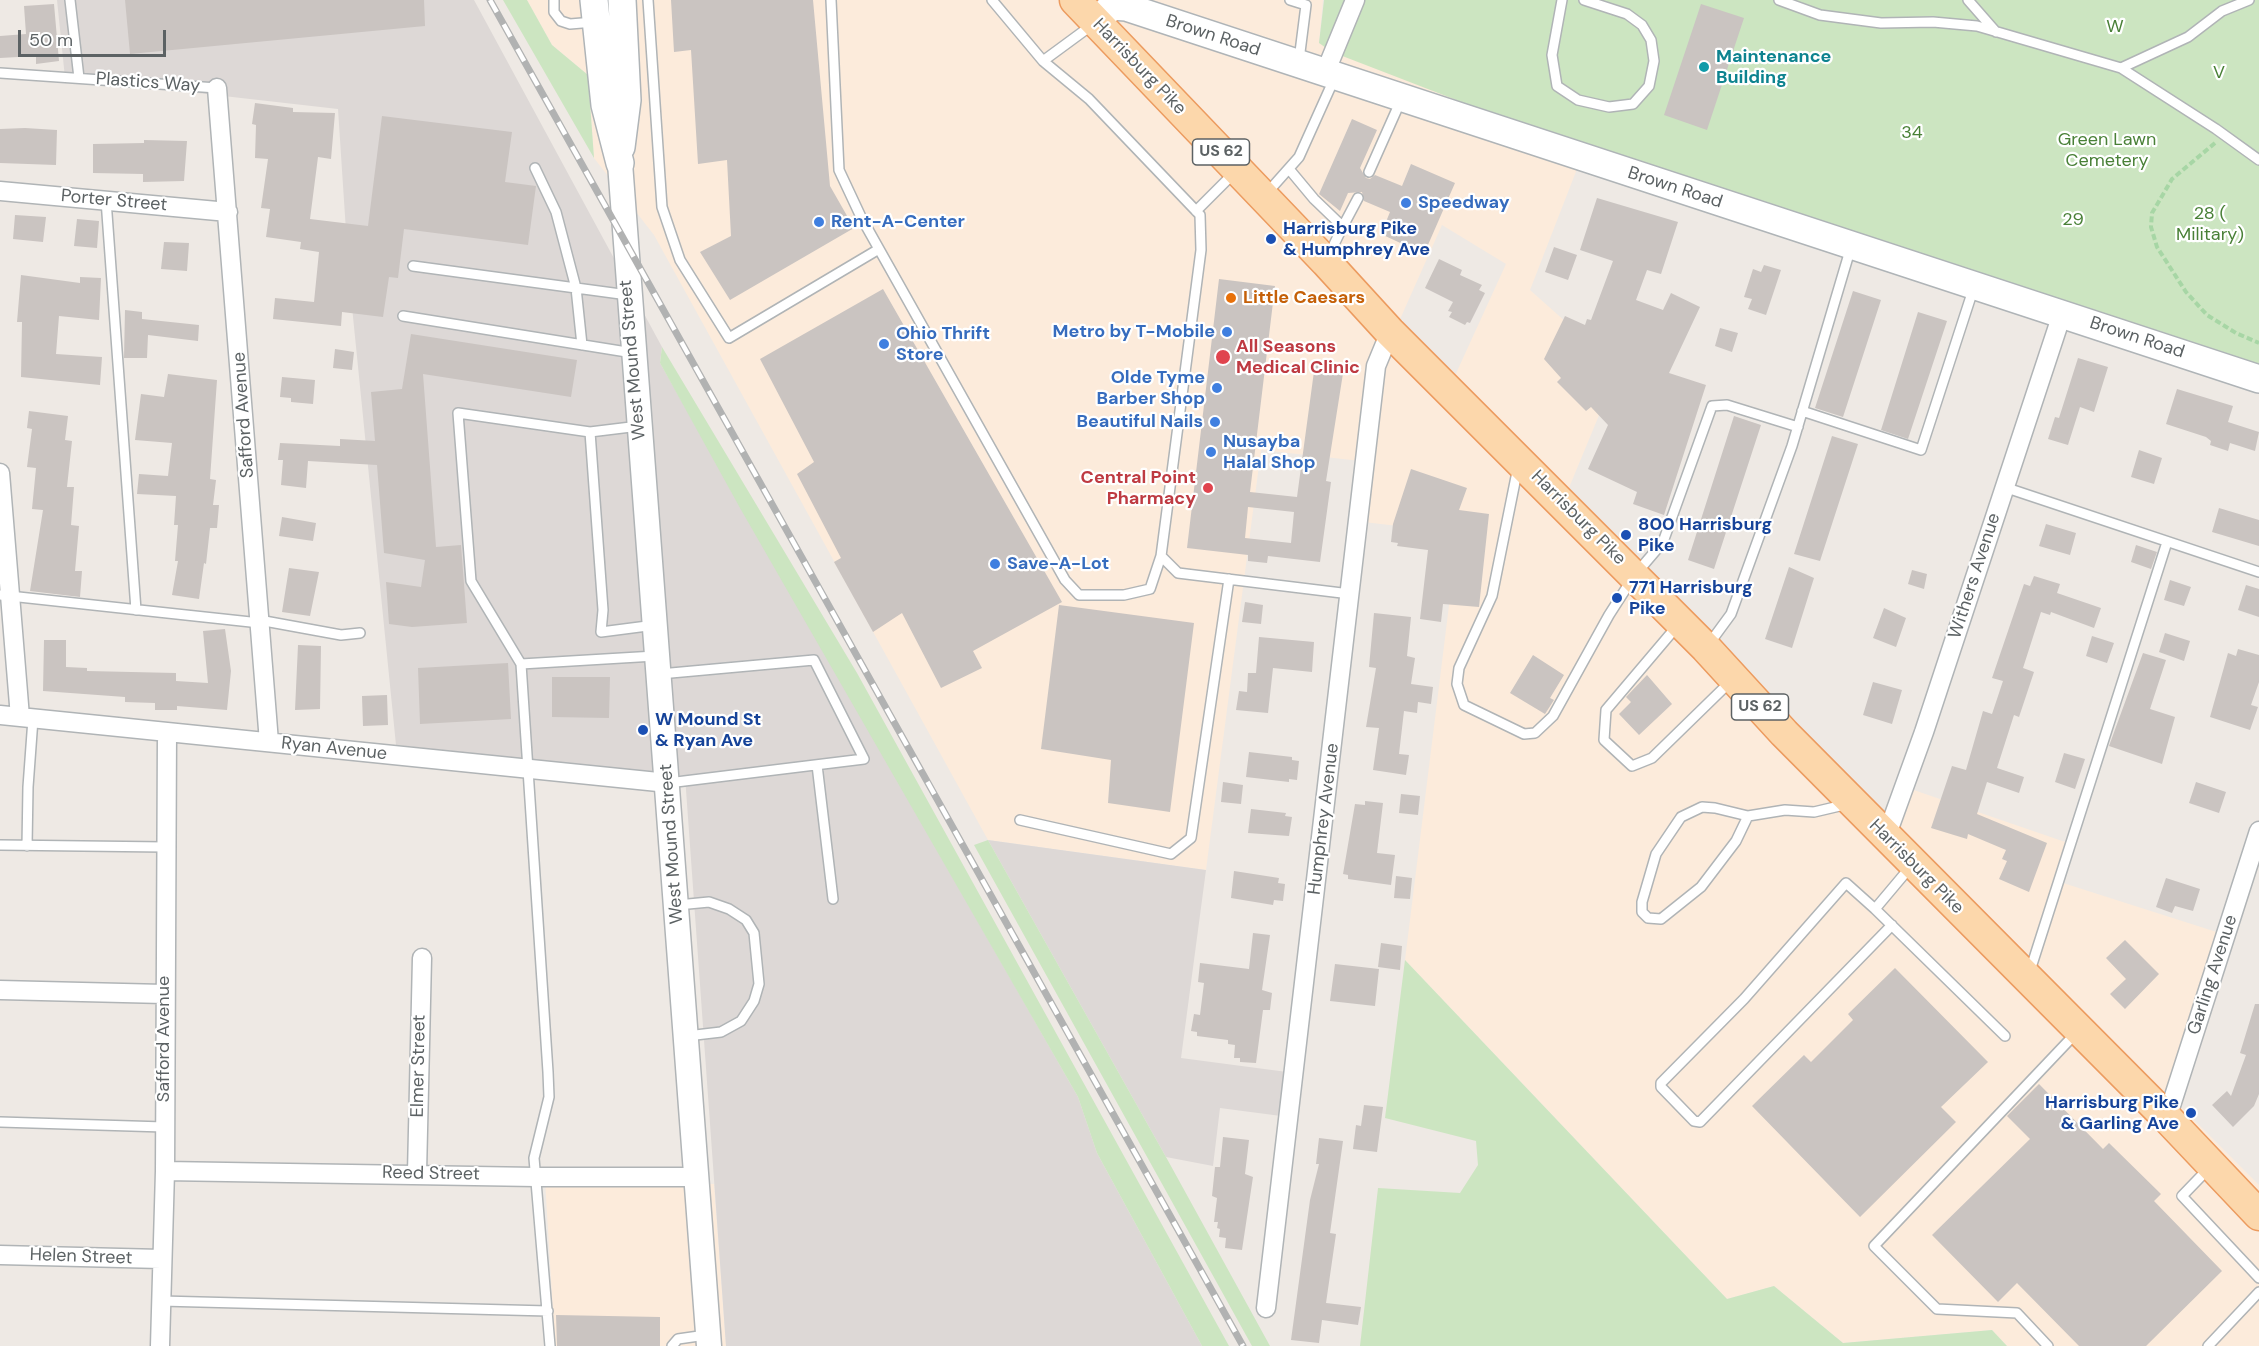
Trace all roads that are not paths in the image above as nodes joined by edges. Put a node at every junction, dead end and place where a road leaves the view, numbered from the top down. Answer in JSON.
{"nodes":[{"id":1,"x":70,"y":0,"type":"edge"},
{"id":2,"x":554,"y":0,"type":"edge"},
{"id":3,"x":622,"y":0,"type":"edge"},
{"id":4,"x":648,"y":0,"type":"edge"},
{"id":5,"x":831,"y":0,"type":"edge"},
{"id":6,"x":992,"y":0,"type":"edge"},
{"id":7,"x":1075,"y":0,"type":"edge"},
{"id":8,"x":1290,"y":0,"type":"edge"},
{"id":9,"x":1355,"y":0,"type":"edge"},
{"id":10,"x":1562,"y":0,"type":"edge"},
{"id":11,"x":1584,"y":0,"type":"edge"},
{"id":12,"x":1779,"y":0,"type":"edge"},
{"id":13,"x":1968,"y":0,"type":"edge"},
{"id":14,"x":2228,"y":0,"type":"edge"},
{"id":15,"x":2249,"y":0,"type":"edge"},
{"id":16,"x":1306,"y":2,"type":"edge"},
{"id":17,"x":1107,"y":9,"type":"edge"},
{"id":18,"x":595,"y":11,"type":"edge"},
{"id":19,"x":2222,"y":11,"type":"junction"},
{"id":20,"x":1996,"y":32,"type":"junction"},
{"id":21,"x":1043,"y":61,"type":"junction"},
{"id":22,"x":1299,"y":64,"type":"junction"},
{"id":23,"x":2121,"y":68,"type":"junction"},
{"id":24,"x":0,"y":72,"type":"edge"},
{"id":25,"x":1330,"y":75,"type":"junction"},
{"id":26,"x":79,"y":78,"type":"junction"},
{"id":27,"x":217,"y":88,"type":"joint"},
{"id":28,"x":1401,"y":99,"type":"junction"},
{"id":29,"x":2259,"y":160,"type":"edge"},
{"id":30,"x":620,"y":163,"type":"junction"},
{"id":31,"x":536,"y":168,"type":"dead end"},
{"id":32,"x":1289,"y":169,"type":"junction"},
{"id":33,"x":1237,"y":170,"type":"junction"},
{"id":34,"x":1369,"y":172,"type":"dead end"},
{"id":35,"x":0,"y":191,"type":"edge"},
{"id":36,"x":1264,"y":197,"type":"junction"},
{"id":37,"x":1358,"y":198,"type":"dead end"},
{"id":38,"x":106,"y":200,"type":"junction"},
{"id":39,"x":1196,"y":211,"type":"junction"},
{"id":40,"x":228,"y":212,"type":"junction"},
{"id":41,"x":1341,"y":230,"type":"junction"},
{"id":42,"x":1852,"y":244,"type":"junction"},
{"id":43,"x":879,"y":249,"type":"junction"},
{"id":44,"x":1326,"y":262,"type":"junction"},
{"id":45,"x":413,"y":266,"type":"dead end"},
{"id":46,"x":1975,"y":284,"type":"junction"},
{"id":47,"x":576,"y":288,"type":"junction"},
{"id":48,"x":628,"y":296,"type":"junction"},
{"id":49,"x":2062,"y":314,"type":"junction"},
{"id":50,"x":403,"y":316,"type":"dead end"},
{"id":51,"x":1390,"y":332,"type":"junction"},
{"id":52,"x":582,"y":345,"type":"junction"},
{"id":53,"x":633,"y":353,"type":"junction"},
{"id":54,"x":2259,"y":379,"type":"edge"},
{"id":55,"x":1802,"y":411,"type":"junction"},
{"id":56,"x":639,"y":426,"type":"junction"},
{"id":57,"x":1798,"y":427,"type":"junction"},
{"id":58,"x":590,"y":432,"type":"junction"},
{"id":59,"x":1520,"y":460,"type":"junction"},
{"id":60,"x":0,"y":473,"type":"edge"},
{"id":61,"x":2004,"y":487,"type":"junction"},
{"id":62,"x":2167,"y":542,"type":"junction"},
{"id":63,"x":1161,"y":556,"type":"junction"},
{"id":64,"x":2259,"y":572,"type":"edge"},
{"id":65,"x":1634,"y":576,"type":"junction"},
{"id":66,"x":1229,"y":579,"type":"junction"},
{"id":67,"x":1350,"y":594,"type":"junction"},
{"id":68,"x":5,"y":596,"type":"edge"},
{"id":69,"x":136,"y":610,"type":"junction"},
{"id":70,"x":259,"y":622,"type":"junction"},
{"id":71,"x":1680,"y":622,"type":"junction"},
{"id":72,"x":655,"y":625,"type":"junction"},
{"id":73,"x":360,"y":633,"type":"dead end"},
{"id":74,"x":1706,"y":648,"type":"junction"},
{"id":75,"x":521,"y":664,"type":"junction"},
{"id":76,"x":658,"y":665,"type":"junction"},
{"id":77,"x":1734,"y":678,"type":"junction"},
{"id":78,"x":0,"y":715,"type":"edge"},
{"id":79,"x":27,"y":718,"type":"junction"},
{"id":80,"x":167,"y":732,"type":"junction"},
{"id":81,"x":269,"y":742,"type":"junction"},
{"id":82,"x":817,"y":765,"type":"junction"},
{"id":83,"x":529,"y":769,"type":"junction"},
{"id":84,"x":668,"y":783,"type":"junction"},
{"id":85,"x":1853,"y":803,"type":"junction"},
{"id":86,"x":1748,"y":816,"type":"junction"},
{"id":87,"x":1020,"y":820,"type":"dead end"},
{"id":88,"x":2259,"y":831,"type":"edge"},
{"id":89,"x":1887,"y":837,"type":"junction"},
{"id":90,"x":0,"y":845,"type":"edge"},
{"id":91,"x":27,"y":846,"type":"junction"},
{"id":92,"x":165,"y":847,"type":"junction"},
{"id":93,"x":1914,"y":864,"type":"junction"},
{"id":94,"x":833,"y":899,"type":"dead end"},
{"id":95,"x":677,"y":905,"type":"junction"},
{"id":96,"x":1875,"y":909,"type":"junction"},
{"id":97,"x":1892,"y":925,"type":"junction"},
{"id":98,"x":422,"y":958,"type":"dead end"},
{"id":99,"x":2027,"y":980,"type":"junction"},
{"id":100,"x":0,"y":990,"type":"edge"},
{"id":101,"x":164,"y":994,"type":"junction"},
{"id":102,"x":2079,"y":1030,"type":"junction"},
{"id":103,"x":687,"y":1036,"type":"junction"},
{"id":104,"x":2005,"y":1036,"type":"dead end"},
{"id":105,"x":2167,"y":1119,"type":"junction"},
{"id":106,"x":0,"y":1122,"type":"edge"},
{"id":107,"x":164,"y":1127,"type":"junction"},
{"id":108,"x":2211,"y":1165,"type":"junction"},
{"id":109,"x":165,"y":1171,"type":"junction"},
{"id":110,"x":417,"y":1173,"type":"junction"},
{"id":111,"x":536,"y":1177,"type":"junction"},
{"id":112,"x":697,"y":1177,"type":"junction"},
{"id":113,"x":2259,"y":1215,"type":"edge"},
{"id":114,"x":0,"y":1255,"type":"edge"},
{"id":115,"x":161,"y":1259,"type":"junction"},
{"id":116,"x":2259,"y":1278,"type":"edge"},
{"id":117,"x":2259,"y":1292,"type":"edge"},
{"id":118,"x":161,"y":1301,"type":"junction"},
{"id":119,"x":1266,"y":1308,"type":"dead end"},
{"id":120,"x":548,"y":1311,"type":"junction"},
{"id":121,"x":709,"y":1340,"type":"edge"},
{"id":122,"x":160,"y":1346,"type":"edge"},
{"id":123,"x":550,"y":1346,"type":"edge"},
{"id":124,"x":672,"y":1346,"type":"edge"},
{"id":125,"x":2048,"y":1346,"type":"edge"},
{"id":126,"x":2208,"y":1346,"type":"edge"}],
"edges":[{"from":1,"to":26,"type":"lane","name":"Plastics Way"},
{"from":2,"to":18,"type":"lane"},
{"from":3,"to":30,"type":"main road","name":"West Mound Street"},
{"from":4,"to":43,"type":"lane"},
{"from":5,"to":43,"type":"lane"},
{"from":6,"to":21,"type":"lane"},
{"from":7,"to":17,"type":"main road","name":"Harrisburg Pike","number":"US 62"},
{"from":8,"to":16,"type":"lane"},
{"from":9,"to":25,"type":"street"},
{"from":10,"to":11,"type":"lane"},
{"from":12,"to":20,"type":"lane"},
{"from":13,"to":20,"type":"lane"},
{"from":14,"to":19,"type":"lane"},
{"from":15,"to":19,"type":"lane"},
{"from":16,"to":22,"type":"lane"},
{"from":17,"to":21,"type":"lane"},
{"from":17,"to":22,"type":"main road","name":"Brown Road"},
{"from":17,"to":33,"type":"main road","name":"Harrisburg Pike","number":"US 62"},
{"from":18,"to":30,"type":"main road","name":"West Mound Street"},
{"from":19,"to":23,"type":"lane"},
{"from":20,"to":23,"type":"lane"},
{"from":21,"to":39,"type":"lane"},
{"from":22,"to":25,"type":"main road","name":"Brown Road"},
{"from":23,"to":29,"type":"lane"},
{"from":24,"to":26,"type":"lane","name":"Plastics Way"},
{"from":25,"to":28,"type":"main road","name":"Brown Road"},
{"from":25,"to":32,"type":"lane"},
{"from":26,"to":27,"type":"lane","name":"Plastics Way"},
{"from":27,"to":40,"type":"street","name":"Safford Avenue"},
{"from":28,"to":34,"type":"lane"},
{"from":28,"to":42,"type":"main road","name":"Brown Road"},
{"from":30,"to":48,"type":"street","name":"West Mound Street"},
{"from":31,"to":47,"type":"lane"},
{"from":32,"to":36,"type":"lane"},
{"from":32,"to":41,"type":"lane"},
{"from":33,"to":36,"type":"main road","name":"Harrisburg Pike","number":"US 62"},
{"from":33,"to":39,"type":"lane"},
{"from":35,"to":38,"type":"street","name":"Porter Street"},
{"from":36,"to":44,"type":"main road","name":"Harrisburg Pike","number":"US 62"},
{"from":37,"to":41,"type":"lane"},
{"from":38,"to":40,"type":"street","name":"Porter Street"},
{"from":38,"to":69,"type":"lane"},
{"from":39,"to":63,"type":"lane"},
{"from":40,"to":70,"type":"street","name":"Safford Avenue"},
{"from":41,"to":44,"type":"lane"},
{"from":42,"to":46,"type":"main road","name":"Brown Road"},
{"from":42,"to":55,"type":"lane"},
{"from":43,"to":63,"type":"lane"},
{"from":44,"to":51,"type":"main road","name":"Harrisburg Pike","number":"US 62"},
{"from":45,"to":47,"type":"lane"},
{"from":46,"to":49,"type":"main road","name":"Brown Road"},
{"from":46,"to":55,"type":"lane"},
{"from":47,"to":48,"type":"lane"},
{"from":47,"to":52,"type":"lane"},
{"from":48,"to":53,"type":"street","name":"West Mound Street"},
{"from":49,"to":54,"type":"main road","name":"Brown Road"},
{"from":49,"to":61,"type":"street","name":"Withers Avenue"},
{"from":50,"to":52,"type":"lane"},
{"from":51,"to":59,"type":"main road","name":"Harrisburg Pike","number":"US 62"},
{"from":51,"to":67,"type":"street","name":"Humphrey Avenue"},
{"from":52,"to":53,"type":"lane"},
{"from":53,"to":56,"type":"street","name":"West Mound Street"},
{"from":55,"to":57,"type":"lane"},
{"from":56,"to":58,"type":"lane"},
{"from":56,"to":72,"type":"street","name":"West Mound Street"},
{"from":57,"to":65,"type":"lane"},
{"from":57,"to":74,"type":"lane"},
{"from":58,"to":72,"type":"lane"},
{"from":58,"to":75,"type":"lane"},
{"from":59,"to":65,"type":"main road","name":"Harrisburg Pike","number":"US 62"},
{"from":59,"to":65,"type":"lane"},
{"from":60,"to":68,"type":"street"},
{"from":61,"to":62,"type":"lane"},
{"from":61,"to":89,"type":"street","name":"Withers Avenue"},
{"from":62,"to":64,"type":"lane"},
{"from":62,"to":99,"type":"lane"},
{"from":63,"to":66,"type":"lane"},
{"from":65,"to":71,"type":"main road","name":"Harrisburg Pike","number":"US 62"},
{"from":66,"to":67,"type":"lane"},
{"from":66,"to":87,"type":"lane"},
{"from":67,"to":119,"type":"street","name":"Humphrey Avenue"},
{"from":68,"to":69,"type":"lane"},
{"from":68,"to":79,"type":"street"},
{"from":69,"to":70,"type":"lane"},
{"from":70,"to":73,"type":"lane"},
{"from":70,"to":81,"type":"street","name":"Safford Avenue"},
{"from":71,"to":74,"type":"main road","name":"Harrisburg Pike","number":"US 62"},
{"from":71,"to":77,"type":"lane"},
{"from":72,"to":76,"type":"street","name":"West Mound Street"},
{"from":74,"to":77,"type":"main road","name":"Harrisburg Pike","number":"US 62"},
{"from":75,"to":76,"type":"lane"},
{"from":75,"to":83,"type":"lane"},
{"from":76,"to":82,"type":"lane"},
{"from":76,"to":84,"type":"street","name":"West Mound Street"},
{"from":77,"to":85,"type":"main road","name":"Harrisburg Pike","number":"US 62"},
{"from":78,"to":79,"type":"street","name":"Ryan Avenue"},
{"from":79,"to":80,"type":"street","name":"Ryan Avenue"},
{"from":79,"to":91,"type":"lane"},
{"from":80,"to":81,"type":"street","name":"Ryan Avenue"},
{"from":80,"to":92,"type":"street","name":"Safford Avenue"},
{"from":81,"to":83,"type":"street","name":"Ryan Avenue"},
{"from":82,"to":84,"type":"lane"},
{"from":82,"to":94,"type":"lane"},
{"from":83,"to":84,"type":"street","name":"Ryan Avenue"},
{"from":83,"to":111,"type":"lane"},
{"from":84,"to":95,"type":"street","name":"West Mound Street"},
{"from":85,"to":86,"type":"lane"},
{"from":85,"to":89,"type":"main road","name":"Harrisburg Pike","number":"US 62"},
{"from":86,"to":86,"type":"lane"},
{"from":88,"to":105,"type":"street","name":"Garling Avenue"},
{"from":89,"to":93,"type":"main road","name":"Harrisburg Pike","number":"US 62"},
{"from":90,"to":91,"type":"lane"},
{"from":91,"to":92,"type":"lane"},
{"from":92,"to":101,"type":"street","name":"Safford Avenue"},
{"from":93,"to":96,"type":"lane"},
{"from":93,"to":99,"type":"main road","name":"Harrisburg Pike","number":"US 62"},
{"from":95,"to":103,"type":"street","name":"West Mound Street"},
{"from":95,"to":103,"type":"lane"},
{"from":96,"to":97,"type":"lane"},
{"from":96,"to":97,"type":"lane"},
{"from":97,"to":104,"type":"lane"},
{"from":98,"to":110,"type":"street","name":"Elmer Street"},
{"from":99,"to":102,"type":"main road","name":"Harrisburg Pike","number":"US 62"},
{"from":100,"to":101,"type":"street"},
{"from":101,"to":107,"type":"street","name":"Safford Avenue"},
{"from":102,"to":105,"type":"main road","name":"Harrisburg Pike","number":"US 62"},
{"from":102,"to":125,"type":"lane"},
{"from":103,"to":112,"type":"street","name":"West Mound Street"},
{"from":105,"to":108,"type":"main road","name":"Harrisburg Pike","number":"US 62"},
{"from":106,"to":107,"type":"lane"},
{"from":107,"to":109,"type":"street","name":"Safford Avenue"},
{"from":108,"to":113,"type":"main road","name":"Harrisburg Pike","number":"US 62"},
{"from":108,"to":116,"type":"lane"},
{"from":109,"to":110,"type":"street","name":"Reed Street"},
{"from":109,"to":115,"type":"street","name":"Safford Avenue"},
{"from":110,"to":111,"type":"street","name":"Reed Street"},
{"from":111,"to":112,"type":"street","name":"Reed Street"},
{"from":111,"to":120,"type":"lane"},
{"from":112,"to":121,"type":"street","name":"West Mound Street"},
{"from":114,"to":115,"type":"street","name":"Helen Street"},
{"from":115,"to":118,"type":"street","name":"Safford Avenue"},
{"from":117,"to":126,"type":"lane"},
{"from":118,"to":120,"type":"lane"},
{"from":118,"to":122,"type":"street","name":"Safford Avenue"},
{"from":120,"to":123,"type":"lane"},
{"from":121,"to":124,"type":"lane"}]}
